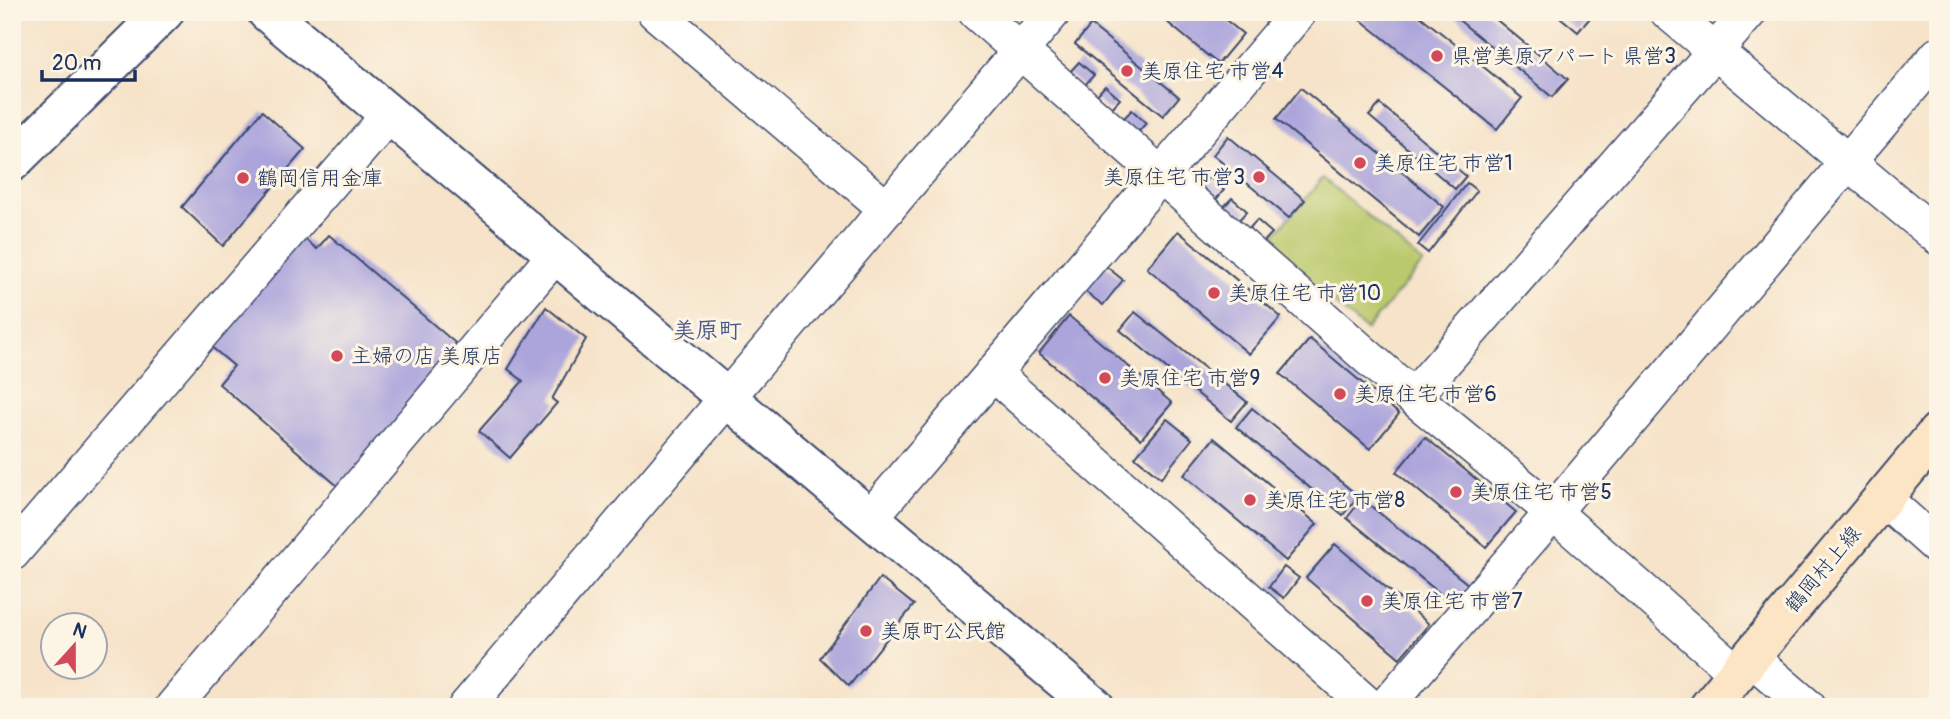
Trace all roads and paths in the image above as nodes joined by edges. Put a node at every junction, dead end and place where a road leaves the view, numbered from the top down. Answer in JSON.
{"nodes":[{"id":1,"x":164,"y":12,"type":"edge"},
{"id":2,"x":267,"y":12,"type":"edge"},
{"id":3,"x":655,"y":12,"type":"edge"},
{"id":4,"x":976,"y":12,"type":"edge"},
{"id":5,"x":1053,"y":12,"type":"edge"},
{"id":6,"x":1299,"y":12,"type":"edge"},
{"id":7,"x":1668,"y":12,"type":"edge"},
{"id":8,"x":1749,"y":12,"type":"edge"},
{"id":9,"x":1020,"y":51,"type":"junction"},
{"id":10,"x":1715,"y":51,"type":"junction"},
{"id":11,"x":1938,"y":55,"type":"edge"},
{"id":12,"x":390,"y":115,"type":"junction"},
{"id":13,"x":1847,"y":161,"type":"junction"},
{"id":14,"x":12,"y":162,"type":"edge"},
{"id":15,"x":1161,"y":175,"type":"junction"},
{"id":16,"x":887,"y":209,"type":"junction"},
{"id":17,"x":1938,"y":237,"type":"edge"},
{"id":18,"x":556,"y":254,"type":"junction"},
{"id":19,"x":993,"y":373,"type":"junction"},
{"id":20,"x":1413,"y":397,"type":"junction"},
{"id":21,"x":727,"y":398,"type":"junction"},
{"id":22,"x":1938,"y":432,"type":"edge"},
{"id":23,"x":1883,"y":498,"type":"junction"},
{"id":24,"x":1553,"y":512,"type":"junction"},
{"id":25,"x":870,"y":518,"type":"junction"},
{"id":26,"x":1938,"y":547,"type":"edge"},
{"id":27,"x":12,"y":553,"type":"edge"},
{"id":28,"x":1744,"y":665,"type":"junction"},
{"id":29,"x":1082,"y":703,"type":"edge"},
{"id":30,"x":173,"y":707,"type":"edge"},
{"id":31,"x":466,"y":707,"type":"edge"},
{"id":32,"x":1370,"y":707,"type":"edge"},
{"id":33,"x":1385,"y":707,"type":"edge"},
{"id":34,"x":1709,"y":707,"type":"edge"},
{"id":35,"x":1808,"y":707,"type":"edge"}],
"edges":[{"from":1,"to":14,"type":"street"},
{"from":2,"to":12,"type":"street"},
{"from":3,"to":16,"type":"street"},
{"from":4,"to":9,"type":"street"},
{"from":5,"to":9,"type":"street"},
{"from":6,"to":15,"type":"street"},
{"from":7,"to":10,"type":"street"},
{"from":8,"to":10,"type":"street"},
{"from":9,"to":15,"type":"street"},
{"from":9,"to":16,"type":"street"},
{"from":10,"to":13,"type":"street"},
{"from":10,"to":20,"type":"street"},
{"from":11,"to":13,"type":"street"},
{"from":12,"to":18,"type":"street"},
{"from":12,"to":27,"type":"street"},
{"from":13,"to":17,"type":"street"},
{"from":13,"to":24,"type":"street"},
{"from":15,"to":19,"type":"street"},
{"from":15,"to":20,"type":"street"},
{"from":16,"to":21,"type":"street"},
{"from":18,"to":21,"type":"street"},
{"from":18,"to":30,"type":"street"},
{"from":19,"to":25,"type":"street"},
{"from":19,"to":32,"type":"street"},
{"from":20,"to":24,"type":"street"},
{"from":21,"to":25,"type":"street"},
{"from":21,"to":31,"type":"street"},
{"from":22,"to":23,"type":"main road","name":"鶴岡村上線"},
{"from":23,"to":26,"type":"street"},
{"from":23,"to":28,"type":"main road","name":"鶴岡村上線"},
{"from":24,"to":28,"type":"street"},
{"from":24,"to":33,"type":"street"},
{"from":25,"to":29,"type":"street"},
{"from":28,"to":34,"type":"main road","name":"鶴岡村上線"},
{"from":28,"to":35,"type":"street"}]}
